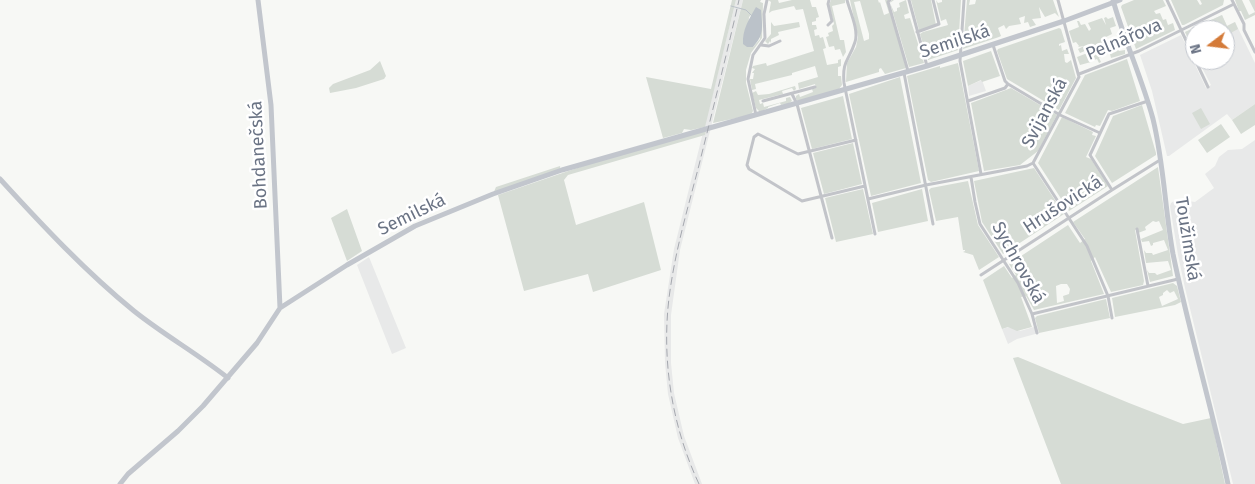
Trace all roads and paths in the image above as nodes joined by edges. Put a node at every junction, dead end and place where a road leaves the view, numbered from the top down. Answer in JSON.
{"nodes":[{"id":1,"x":258,"y":0,"type":"edge"},
{"id":2,"x":767,"y":0,"type":"edge"},
{"id":3,"x":829,"y":0,"type":"edge"},
{"id":4,"x":847,"y":0,"type":"edge"},
{"id":5,"x":890,"y":0,"type":"edge"},
{"id":6,"x":908,"y":0,"type":"edge"},
{"id":7,"x":933,"y":0,"type":"edge"},
{"id":8,"x":964,"y":0,"type":"edge"},
{"id":9,"x":1058,"y":0,"type":"edge"},
{"id":10,"x":1120,"y":0,"type":"edge"},
{"id":11,"x":1167,"y":0,"type":"edge"},
{"id":12,"x":1232,"y":0,"type":"edge"},
{"id":13,"x":1114,"y":1,"type":"edge"},
{"id":14,"x":1234,"y":4,"type":"junction"},
{"id":15,"x":1064,"y":21,"type":"junction"},
{"id":16,"x":828,"y":25,"type":"dead end"},
{"id":17,"x":1181,"y":30,"type":"junction"},
{"id":18,"x":917,"y":32,"type":"junction"},
{"id":19,"x":780,"y":41,"type":"dead end"},
{"id":20,"x":760,"y":45,"type":"junction"},
{"id":21,"x":993,"y":45,"type":"junction"},
{"id":22,"x":1255,"y":52,"type":"edge"},
{"id":23,"x":1132,"y":54,"type":"junction"},
{"id":24,"x":960,"y":56,"type":"junction"},
{"id":25,"x":927,"y":66,"type":"junction"},
{"id":26,"x":906,"y":72,"type":"junction"},
{"id":27,"x":1079,"y":74,"type":"junction"},
{"id":28,"x":1008,"y":84,"type":"junction"},
{"id":29,"x":816,"y":86,"type":"dead end"},
{"id":30,"x":1208,"y":87,"type":"dead end"},
{"id":31,"x":845,"y":90,"type":"junction"},
{"id":32,"x":792,"y":94,"type":"junction"},
{"id":33,"x":762,"y":101,"type":"dead end"},
{"id":34,"x":968,"y":101,"type":"junction"},
{"id":35,"x":1148,"y":101,"type":"junction"},
{"id":36,"x":797,"y":104,"type":"junction"},
{"id":37,"x":1060,"y":115,"type":"junction"},
{"id":38,"x":756,"y":116,"type":"junction"},
{"id":39,"x":1100,"y":133,"type":"junction"},
{"id":40,"x":856,"y":140,"type":"junction"},
{"id":41,"x":809,"y":151,"type":"junction"},
{"id":42,"x":1161,"y":159,"type":"junction"},
{"id":43,"x":1033,"y":163,"type":"junction"},
{"id":44,"x":981,"y":175,"type":"junction"},
{"id":45,"x":971,"y":177,"type":"junction"},
{"id":46,"x":0,"y":180,"type":"edge"},
{"id":47,"x":926,"y":185,"type":"junction"},
{"id":48,"x":865,"y":186,"type":"junction"},
{"id":49,"x":1112,"y":190,"type":"junction"},
{"id":50,"x":821,"y":197,"type":"junction"},
{"id":51,"x":868,"y":199,"type":"junction"},
{"id":52,"x":1069,"y":217,"type":"junction"},
{"id":53,"x":932,"y":224,"type":"dead end"},
{"id":54,"x":1137,"y":229,"type":"dead end"},
{"id":55,"x":875,"y":234,"type":"dead end"},
{"id":56,"x":832,"y":238,"type":"dead end"},
{"id":57,"x":1004,"y":260,"type":"junction"},
{"id":58,"x":981,"y":275,"type":"dead end"},
{"id":59,"x":1178,"y":279,"type":"junction"},
{"id":60,"x":1148,"y":286,"type":"junction"},
{"id":61,"x":1108,"y":296,"type":"junction"},
{"id":62,"x":280,"y":308,"type":"junction"},
{"id":63,"x":1032,"y":314,"type":"junction"},
{"id":64,"x":1112,"y":318,"type":"dead end"},
{"id":65,"x":1037,"y":334,"type":"dead end"},
{"id":66,"x":228,"y":378,"type":"junction"},
{"id":67,"x":120,"y":484,"type":"edge"},
{"id":68,"x":1228,"y":484,"type":"edge"}],
"edges":[{"from":1,"to":62,"type":"street","name":"Bohdanečská"},
{"from":2,"to":20,"type":"street"},
{"from":3,"to":16,"type":"street"},
{"from":4,"to":31,"type":"street"},
{"from":5,"to":26,"type":"street"},
{"from":6,"to":18,"type":"street"},
{"from":7,"to":18,"type":"street"},
{"from":8,"to":24,"type":"street"},
{"from":9,"to":15,"type":"street","name":"Svijanská"},
{"from":10,"to":13,"type":"street","name":"Semilská"},
{"from":11,"to":17,"type":"street"},
{"from":12,"to":14,"type":"street"},
{"from":13,"to":15,"type":"street","name":"Semilská"},
{"from":13,"to":23,"type":"street","name":"Toužimská"},
{"from":14,"to":17,"type":"street","name":"Pelnářova"},
{"from":14,"to":22,"type":"street"},
{"from":15,"to":21,"type":"street","name":"Semilská"},
{"from":15,"to":27,"type":"street","name":"Svijanská"},
{"from":17,"to":23,"type":"street","name":"Pelnářova"},
{"from":17,"to":30,"type":"street"},
{"from":18,"to":25,"type":"street"},
{"from":19,"to":20,"type":"street"},
{"from":20,"to":38,"type":"street"},
{"from":21,"to":24,"type":"street","name":"Semilská"},
{"from":21,"to":28,"type":"street"},
{"from":23,"to":27,"type":"street","name":"Pelnářova"},
{"from":23,"to":35,"type":"street","name":"Toužimská"},
{"from":24,"to":25,"type":"street","name":"Semilská"},
{"from":24,"to":34,"type":"street"},
{"from":25,"to":26,"type":"street","name":"Semilská"},
{"from":26,"to":31,"type":"street","name":"Semilská"},
{"from":26,"to":47,"type":"street"},
{"from":27,"to":37,"type":"street","name":"Svijanská"},
{"from":28,"to":34,"type":"street"},
{"from":28,"to":37,"type":"street"},
{"from":29,"to":32,"type":"street"},
{"from":31,"to":36,"type":"street","name":"Semilská"},
{"from":31,"to":40,"type":"street"},
{"from":32,"to":33,"type":"street"},
{"from":32,"to":36,"type":"street"},
{"from":34,"to":44,"type":"street"},
{"from":35,"to":39,"type":"street"},
{"from":35,"to":42,"type":"street","name":"Toužimská"},
{"from":36,"to":38,"type":"street","name":"Semilská"},
{"from":36,"to":41,"type":"street"},
{"from":37,"to":39,"type":"street"},
{"from":37,"to":43,"type":"street","name":"Svijanská"},
{"from":38,"to":62,"type":"street","name":"Semilská"},
{"from":39,"to":49,"type":"street"},
{"from":40,"to":41,"type":"street"},
{"from":40,"to":48,"type":"street"},
{"from":41,"to":50,"type":"street"},
{"from":41,"to":50,"type":"street"},
{"from":42,"to":49,"type":"street","name":"Hrušovická"},
{"from":42,"to":59,"type":"street","name":"Toužimská"},
{"from":43,"to":44,"type":"street","name":"Svijanská"},
{"from":43,"to":52,"type":"street"},
{"from":44,"to":45,"type":"street","name":"Svijanská"},
{"from":45,"to":47,"type":"street","name":"Svijanská"},
{"from":45,"to":57,"type":"street","name":"Sychrovská"},
{"from":46,"to":66,"type":"street"},
{"from":47,"to":51,"type":"street","name":"Svijanská"},
{"from":47,"to":53,"type":"street"},
{"from":48,"to":50,"type":"street"},
{"from":48,"to":51,"type":"street"},
{"from":49,"to":52,"type":"street","name":"Hrušovická"},
{"from":50,"to":56,"type":"street"},
{"from":51,"to":55,"type":"street"},
{"from":52,"to":57,"type":"street","name":"Hrušovická"},
{"from":52,"to":61,"type":"street"},
{"from":54,"to":60,"type":"street"},
{"from":57,"to":58,"type":"street","name":"Hrušovická"},
{"from":57,"to":63,"type":"street","name":"Sychrovská"},
{"from":59,"to":60,"type":"street"},
{"from":59,"to":68,"type":"street","name":"Toužimská"},
{"from":60,"to":61,"type":"street"},
{"from":61,"to":63,"type":"street"},
{"from":61,"to":64,"type":"street"},
{"from":62,"to":66,"type":"street","name":"Semilská"},
{"from":63,"to":65,"type":"street","name":"Sychrovská"},
{"from":66,"to":67,"type":"street","name":"Semilská"}]}
